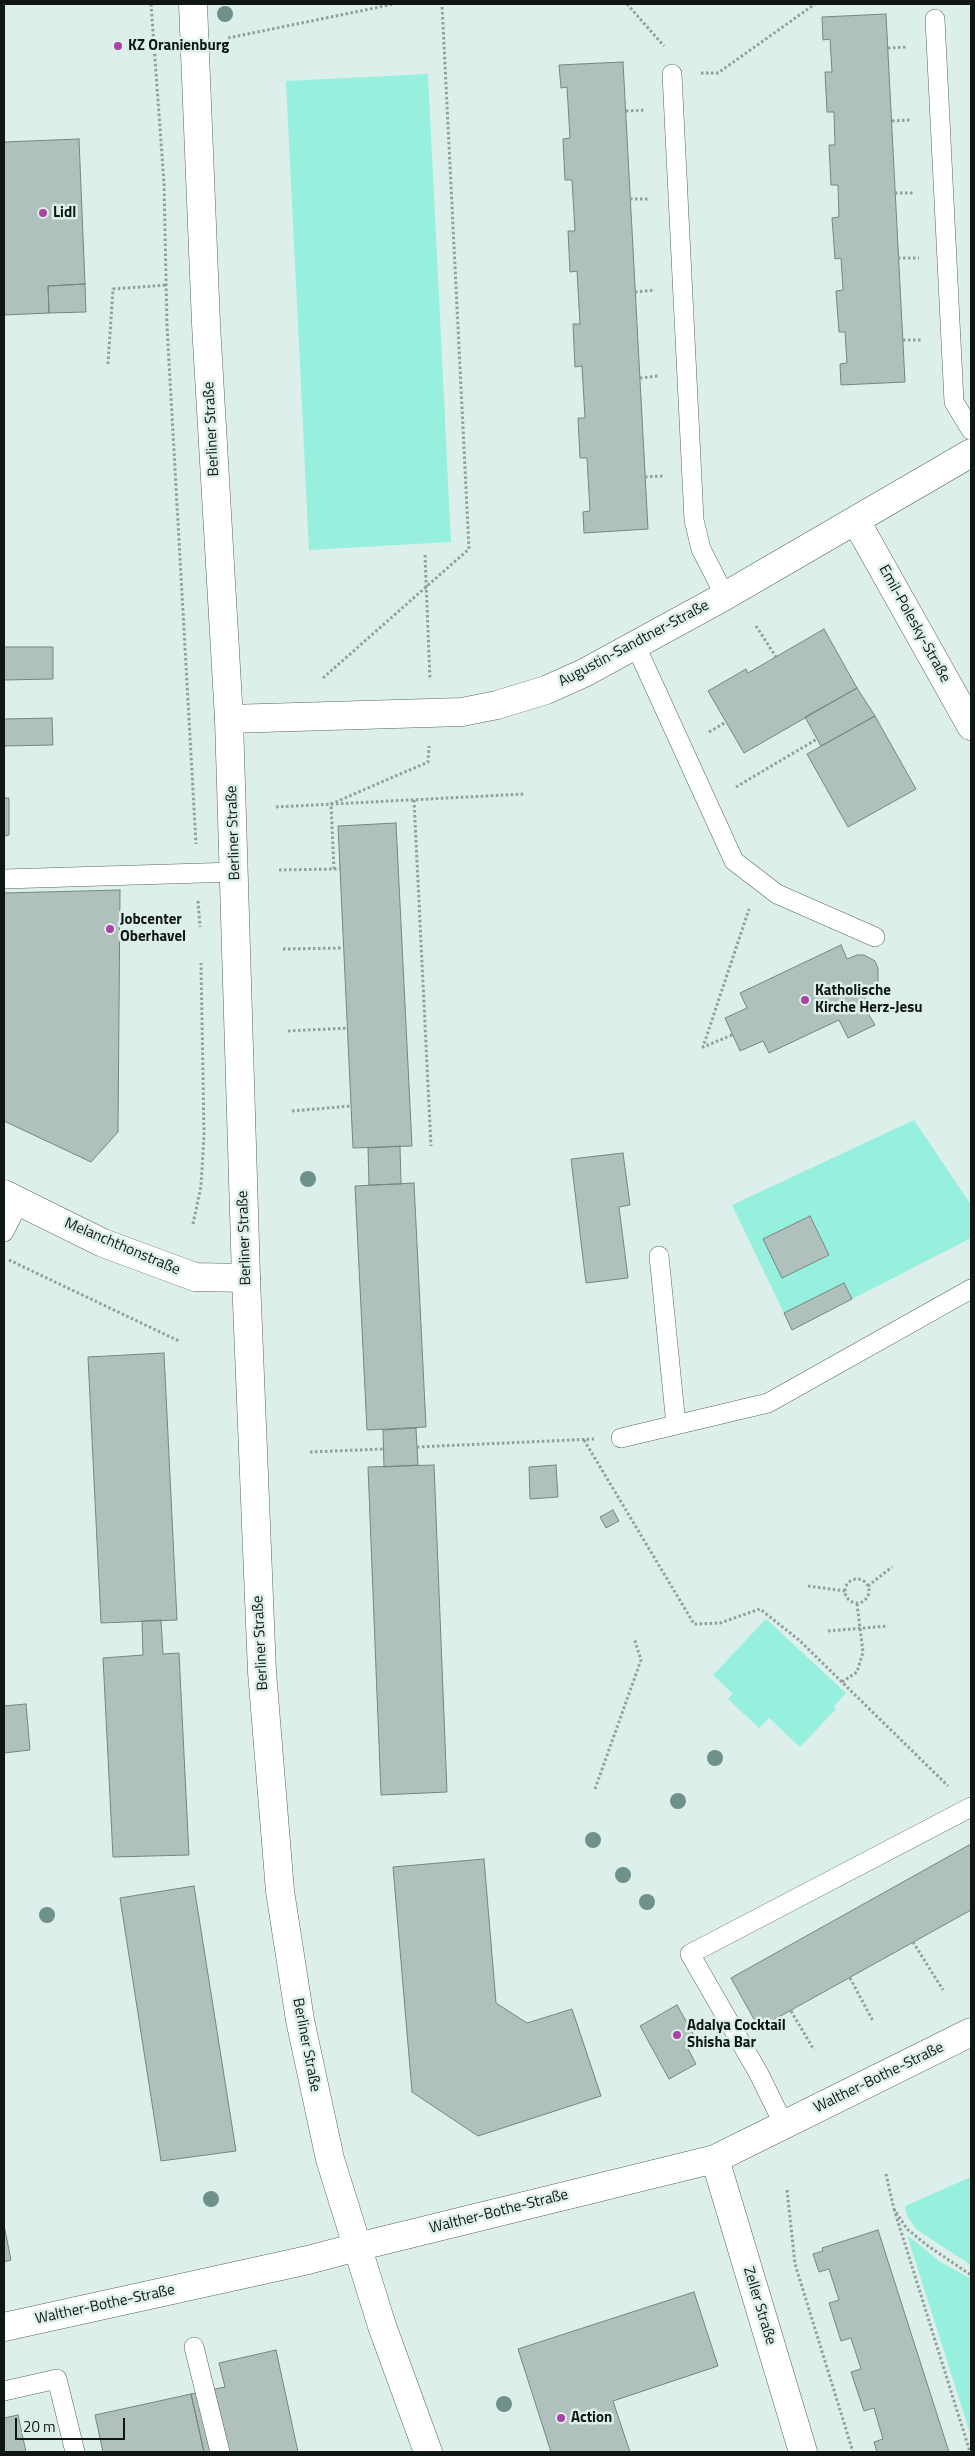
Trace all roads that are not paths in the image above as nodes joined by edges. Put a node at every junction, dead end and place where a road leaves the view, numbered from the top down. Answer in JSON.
{"nodes":[{"id":1,"x":193,"y":4,"type":"edge"},
{"id":2,"x":935,"y":19,"type":"dead end"},
{"id":3,"x":672,"y":74,"type":"road end"},
{"id":4,"x":971,"y":430,"type":"edge"},
{"id":5,"x":971,"y":453,"type":"edge"},
{"id":6,"x":856,"y":522,"type":"junction"},
{"id":7,"x":725,"y":596,"type":"junction"},
{"id":8,"x":635,"y":644,"type":"junction"},
{"id":9,"x":229,"y":719,"type":"junction"},
{"id":10,"x":971,"y":726,"type":"edge"},
{"id":11,"x":235,"y":872,"type":"junction"},
{"id":12,"x":4,"y":879,"type":"edge"},
{"id":13,"x":875,"y":937,"type":"dead end"},
{"id":14,"x":12,"y":1198,"type":"edge"},
{"id":15,"x":4,"y":1232,"type":"edge"},
{"id":16,"x":659,"y":1256,"type":"dead end"},
{"id":17,"x":246,"y":1278,"type":"junction"},
{"id":18,"x":971,"y":1289,"type":"edge"},
{"id":19,"x":676,"y":1425,"type":"junction"},
{"id":20,"x":621,"y":1438,"type":"road end"},
{"id":21,"x":971,"y":1807,"type":"edge"},
{"id":22,"x":971,"y":2032,"type":"edge"},
{"id":23,"x":784,"y":2125,"type":"junction"},
{"id":24,"x":714,"y":2159,"type":"junction"},
{"id":25,"x":357,"y":2247,"type":"junction"},
{"id":26,"x":4,"y":2327,"type":"edge"},
{"id":27,"x":194,"y":2347,"type":"dead end"},
{"id":28,"x":4,"y":2391,"type":"edge"},
{"id":29,"x":75,"y":2452,"type":"edge"},
{"id":30,"x":220,"y":2452,"type":"edge"},
{"id":31,"x":428,"y":2452,"type":"edge"},
{"id":32,"x":803,"y":2452,"type":"edge"}],
"edges":[{"from":1,"to":9,"type":"street","name":"Berliner Straße"},
{"from":2,"to":4,"type":"lane"},
{"from":3,"to":7,"type":"lane"},
{"from":5,"to":6,"type":"street","name":"Augustin-Sandtner-Straße"},
{"from":6,"to":7,"type":"street","name":"Augustin-Sandtner-Straße"},
{"from":6,"to":10,"type":"street","name":"Emil-Polesky-Straße"},
{"from":7,"to":8,"type":"street","name":"Augustin-Sandtner-Straße"},
{"from":8,"to":9,"type":"street","name":"Augustin-Sandtner-Straße"},
{"from":8,"to":13,"type":"lane"},
{"from":9,"to":11,"type":"street","name":"Berliner Straße"},
{"from":11,"to":12,"type":"lane"},
{"from":11,"to":17,"type":"street","name":"Berliner Straße"},
{"from":14,"to":15,"type":"lane"},
{"from":14,"to":17,"type":"street","name":"Melanchthonstraße"},
{"from":16,"to":19,"type":"lane"},
{"from":17,"to":25,"type":"street","name":"Berliner Straße"},
{"from":18,"to":19,"type":"lane"},
{"from":19,"to":20,"type":"lane"},
{"from":21,"to":23,"type":"lane"},
{"from":22,"to":23,"type":"street","name":"Walther-Bothe-Straße"},
{"from":23,"to":24,"type":"street","name":"Walther-Bothe-Straße"},
{"from":24,"to":25,"type":"street","name":"Walther-Bothe-Straße"},
{"from":24,"to":32,"type":"street","name":"Zeller Straße"},
{"from":25,"to":26,"type":"street","name":"Walther-Bothe-Straße"},
{"from":25,"to":31,"type":"street","name":"Berliner Straße"},
{"from":27,"to":30,"type":"lane"},
{"from":28,"to":29,"type":"lane"}]}
